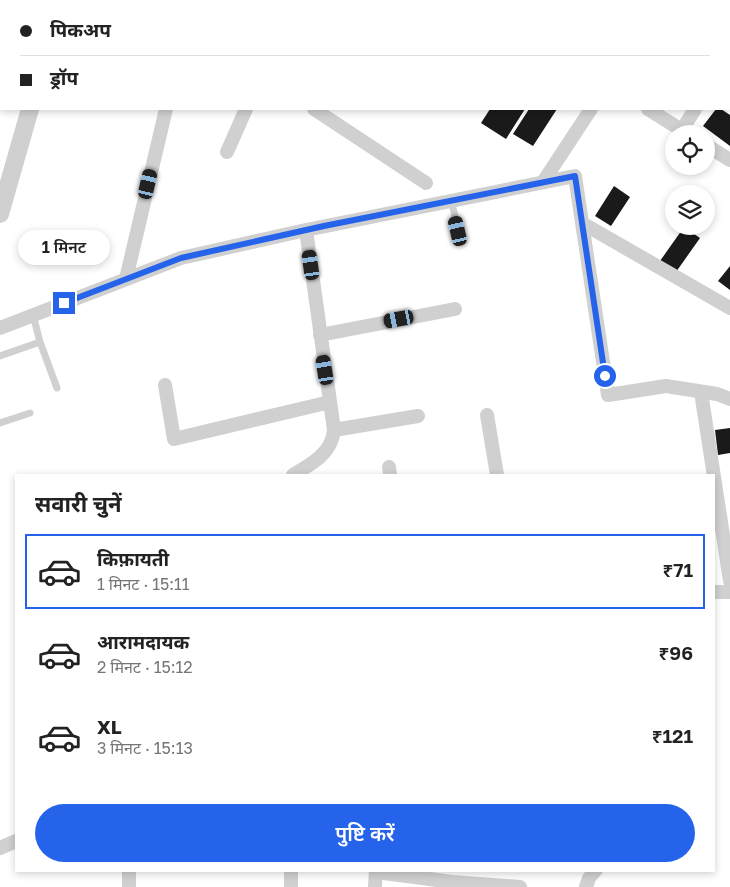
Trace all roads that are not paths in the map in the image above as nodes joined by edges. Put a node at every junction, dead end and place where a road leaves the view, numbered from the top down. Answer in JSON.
{"nodes":[{"id":1,"x":30,"y":110,"type":"edge"},
{"id":2,"x":166,"y":110,"type":"edge"},
{"id":3,"x":246,"y":110,"type":"edge"},
{"id":4,"x":316,"y":110,"type":"edge"},
{"id":5,"x":590,"y":110,"type":"edge"},
{"id":6,"x":652,"y":110,"type":"edge"},
{"id":7,"x":695,"y":110,"type":"edge"},
{"id":8,"x":665,"y":113,"type":"edge"},
{"id":9,"x":678,"y":125,"type":"edge"},
{"id":10,"x":688,"y":125,"type":"edge"},
{"id":11,"x":715,"y":151,"type":"edge"},
{"id":12,"x":227,"y":152,"type":"dead end"},
{"id":13,"x":730,"y":160,"type":"edge"},
{"id":14,"x":543,"y":182,"type":"junction"},
{"id":15,"x":426,"y":183,"type":"dead end"},
{"id":16,"x":451,"y":200,"type":"junction"},
{"id":17,"x":0,"y":214,"type":"edge"},
{"id":18,"x":582,"y":223,"type":"junction"},
{"id":19,"x":306,"y":230,"type":"junction"},
{"id":20,"x":461,"y":241,"type":"dead end"},
{"id":21,"x":126,"y":279,"type":"junction"},
{"id":22,"x":730,"y":308,"type":"edge"},
{"id":23,"x":455,"y":309,"type":"dead end"},
{"id":24,"x":33,"y":315,"type":"junction"},
{"id":25,"x":0,"y":328,"type":"edge"},
{"id":26,"x":320,"y":335,"type":"junction"},
{"id":27,"x":40,"y":342,"type":"junction"},
{"id":28,"x":0,"y":356,"type":"edge"},
{"id":29,"x":165,"y":385,"type":"dead end"},
{"id":30,"x":56,"y":388,"type":"dead end"},
{"id":31,"x":702,"y":392,"type":"junction"},
{"id":32,"x":730,"y":399,"type":"edge"},
{"id":33,"x":330,"y":402,"type":"junction"},
{"id":34,"x":30,"y":413,"type":"dead end"},
{"id":35,"x":487,"y":415,"type":"dead end"},
{"id":36,"x":418,"y":416,"type":"dead end"},
{"id":37,"x":0,"y":423,"type":"edge"},
{"id":38,"x":334,"y":430,"type":"junction"},
{"id":39,"x":294,"y":474,"type":"edge"},
{"id":40,"x":497,"y":474,"type":"edge"},
{"id":41,"x":714,"y":474,"type":"edge"},
{"id":42,"x":715,"y":480,"type":"edge"},
{"id":43,"x":730,"y":581,"type":"edge"},
{"id":44,"x":715,"y":592,"type":"edge"},
{"id":45,"x":730,"y":592,"type":"edge"},
{"id":46,"x":15,"y":841,"type":"edge"},
{"id":47,"x":0,"y":848,"type":"edge"},
{"id":48,"x":129,"y":872,"type":"edge"},
{"id":49,"x":291,"y":872,"type":"edge"},
{"id":50,"x":376,"y":872,"type":"edge"},
{"id":51,"x":383,"y":872,"type":"edge"},
{"id":52,"x":594,"y":872,"type":"edge"},
{"id":53,"x":129,"y":887,"type":"edge"},
{"id":54,"x":291,"y":887,"type":"edge"},
{"id":55,"x":375,"y":887,"type":"edge"},
{"id":56,"x":520,"y":887,"type":"edge"},
{"id":57,"x":586,"y":887,"type":"edge"}],
"edges":[{"from":1,"to":17,"type":"street"},
{"from":2,"to":21,"type":"street"},
{"from":3,"to":12,"type":"street"},
{"from":4,"to":15,"type":"street"},
{"from":5,"to":14,"type":"street"},
{"from":6,"to":8,"type":"street"},
{"from":7,"to":10,"type":"street"},
{"from":8,"to":9,"type":"street"},
{"from":11,"to":13,"type":"street"},
{"from":14,"to":16,"type":"street"},
{"from":14,"to":18,"type":"street"},
{"from":16,"to":19,"type":"street"},
{"from":16,"to":20,"type":"lane"},
{"from":18,"to":22,"type":"street"},
{"from":18,"to":31,"type":"street"},
{"from":19,"to":21,"type":"street"},
{"from":19,"to":26,"type":"street"},
{"from":21,"to":24,"type":"street"},
{"from":23,"to":26,"type":"street"},
{"from":24,"to":25,"type":"street"},
{"from":24,"to":27,"type":"lane"},
{"from":26,"to":33,"type":"street"},
{"from":27,"to":28,"type":"lane"},
{"from":27,"to":30,"type":"lane"},
{"from":29,"to":33,"type":"street"},
{"from":31,"to":32,"type":"street"},
{"from":31,"to":41,"type":"street"},
{"from":33,"to":38,"type":"street"},
{"from":34,"to":37,"type":"lane"},
{"from":35,"to":40,"type":"street"},
{"from":36,"to":38,"type":"street"},
{"from":38,"to":39,"type":"street"},
{"from":42,"to":43,"type":"street"},
{"from":44,"to":45,"type":"street"},
{"from":46,"to":47,"type":"street"},
{"from":48,"to":53,"type":"street"},
{"from":49,"to":54,"type":"street"},
{"from":50,"to":55,"type":"street"},
{"from":51,"to":56,"type":"street"},
{"from":52,"to":57,"type":"street"}]}
